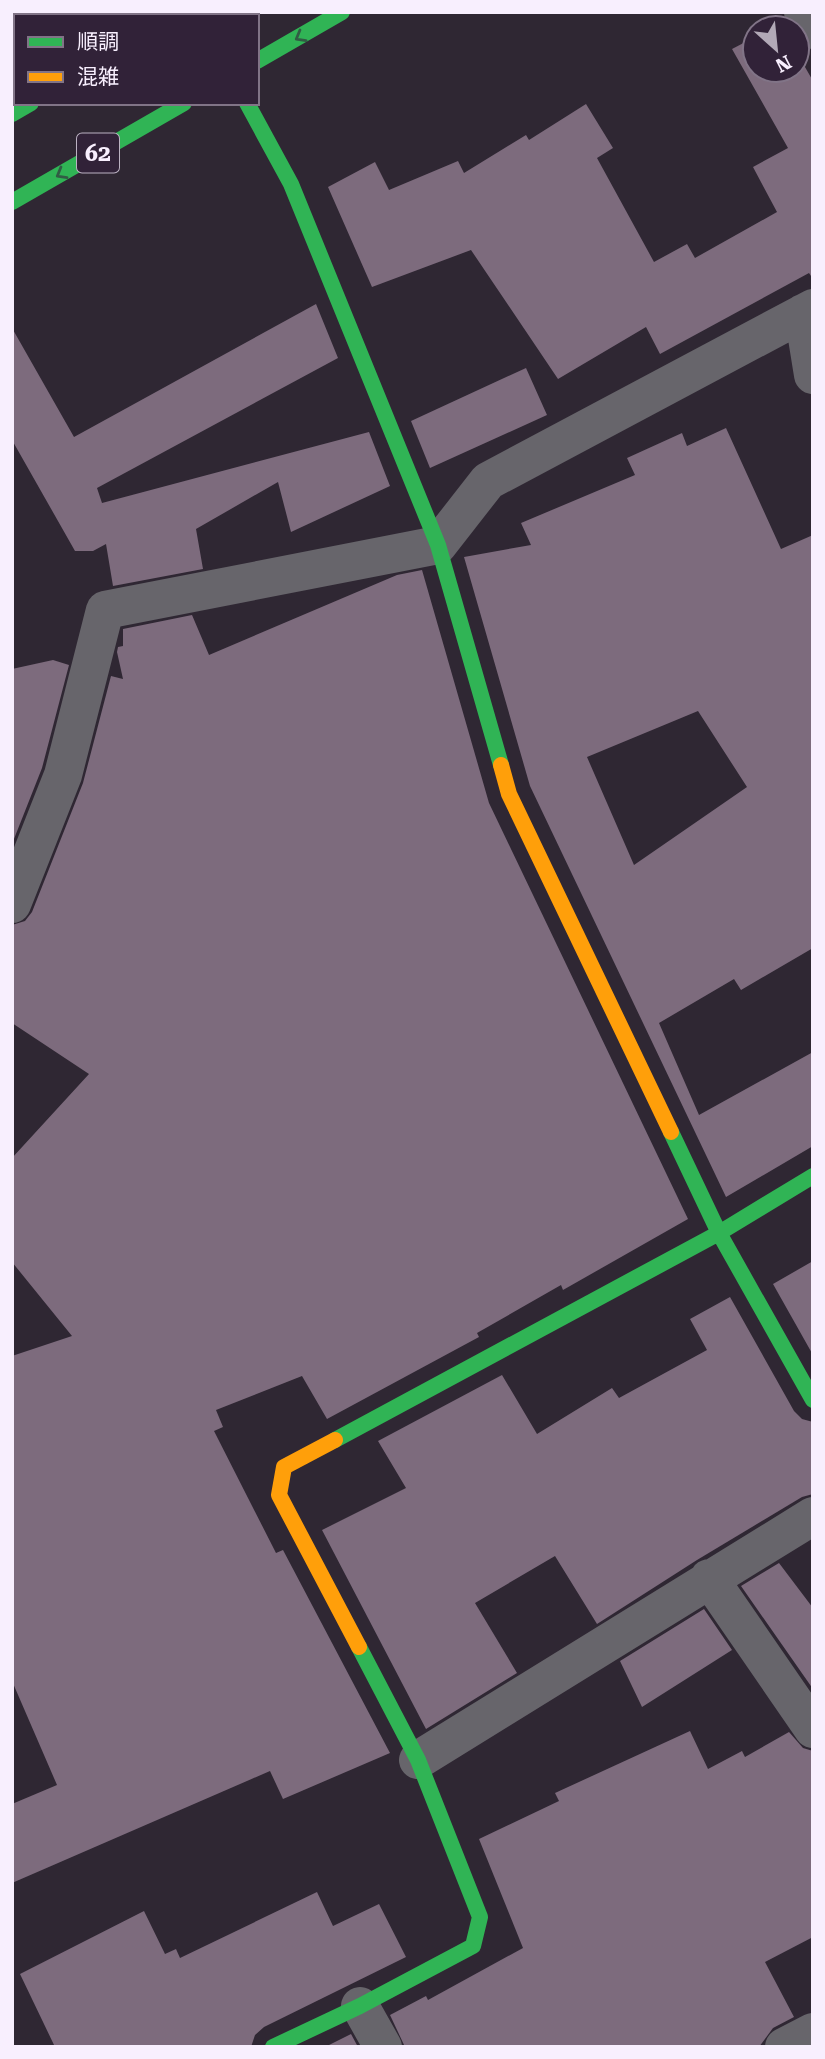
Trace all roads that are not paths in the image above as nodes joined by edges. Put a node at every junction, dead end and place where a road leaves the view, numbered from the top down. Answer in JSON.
{"nodes":[{"id":1,"x":342,"y":12,"type":"edge"},
{"id":2,"x":803,"y":12,"type":"edge"},
{"id":3,"x":813,"y":30,"type":"edge"},
{"id":4,"x":259,"y":60,"type":"edge"},
{"id":5,"x":28,"y":105,"type":"edge"},
{"id":6,"x":181,"y":105,"type":"edge"},
{"id":7,"x":248,"y":105,"type":"edge"},
{"id":8,"x":12,"y":114,"type":"edge"},
{"id":9,"x":12,"y":202,"type":"edge"},
{"id":10,"x":808,"y":311,"type":"edge"},
{"id":11,"x":813,"y":375,"type":"edge"},
{"id":12,"x":438,"y":545,"type":"junction"},
{"id":13,"x":12,"y":904,"type":"edge"},
{"id":14,"x":813,"y":1176,"type":"edge"},
{"id":15,"x":719,"y":1233,"type":"junction"},
{"id":16,"x":813,"y":1400,"type":"edge"},
{"id":17,"x":813,"y":1516,"type":"edge"},
{"id":18,"x":709,"y":1578,"type":"junction"},
{"id":19,"x":813,"y":1730,"type":"edge"},
{"id":20,"x":418,"y":1760,"type":"junction"},
{"id":21,"x":360,"y":2006,"type":"junction"},
{"id":22,"x":813,"y":2032,"type":"edge"},
{"id":23,"x":273,"y":2047,"type":"edge"},
{"id":24,"x":383,"y":2047,"type":"edge"},
{"id":25,"x":784,"y":2047,"type":"edge"}],
"edges":[{"from":1,"to":4,"type":"street","one_way":true},
{"from":2,"to":3,"type":"street"},
{"from":5,"to":8,"type":"street"},
{"from":6,"to":9,"type":"street","number":"62","one_way":true},
{"from":7,"to":12,"type":"street"},
{"from":10,"to":11,"type":"street"},
{"from":10,"to":12,"type":"street"},
{"from":12,"to":13,"type":"street"},
{"from":12,"to":15,"type":"street"},
{"from":14,"to":15,"type":"street"},
{"from":15,"to":16,"type":"street"},
{"from":15,"to":20,"type":"street"},
{"from":17,"to":18,"type":"street"},
{"from":18,"to":19,"type":"street"},
{"from":18,"to":20,"type":"street"},
{"from":20,"to":21,"type":"street"},
{"from":21,"to":23,"type":"street"},
{"from":21,"to":24,"type":"street"},
{"from":22,"to":25,"type":"street"}]}
